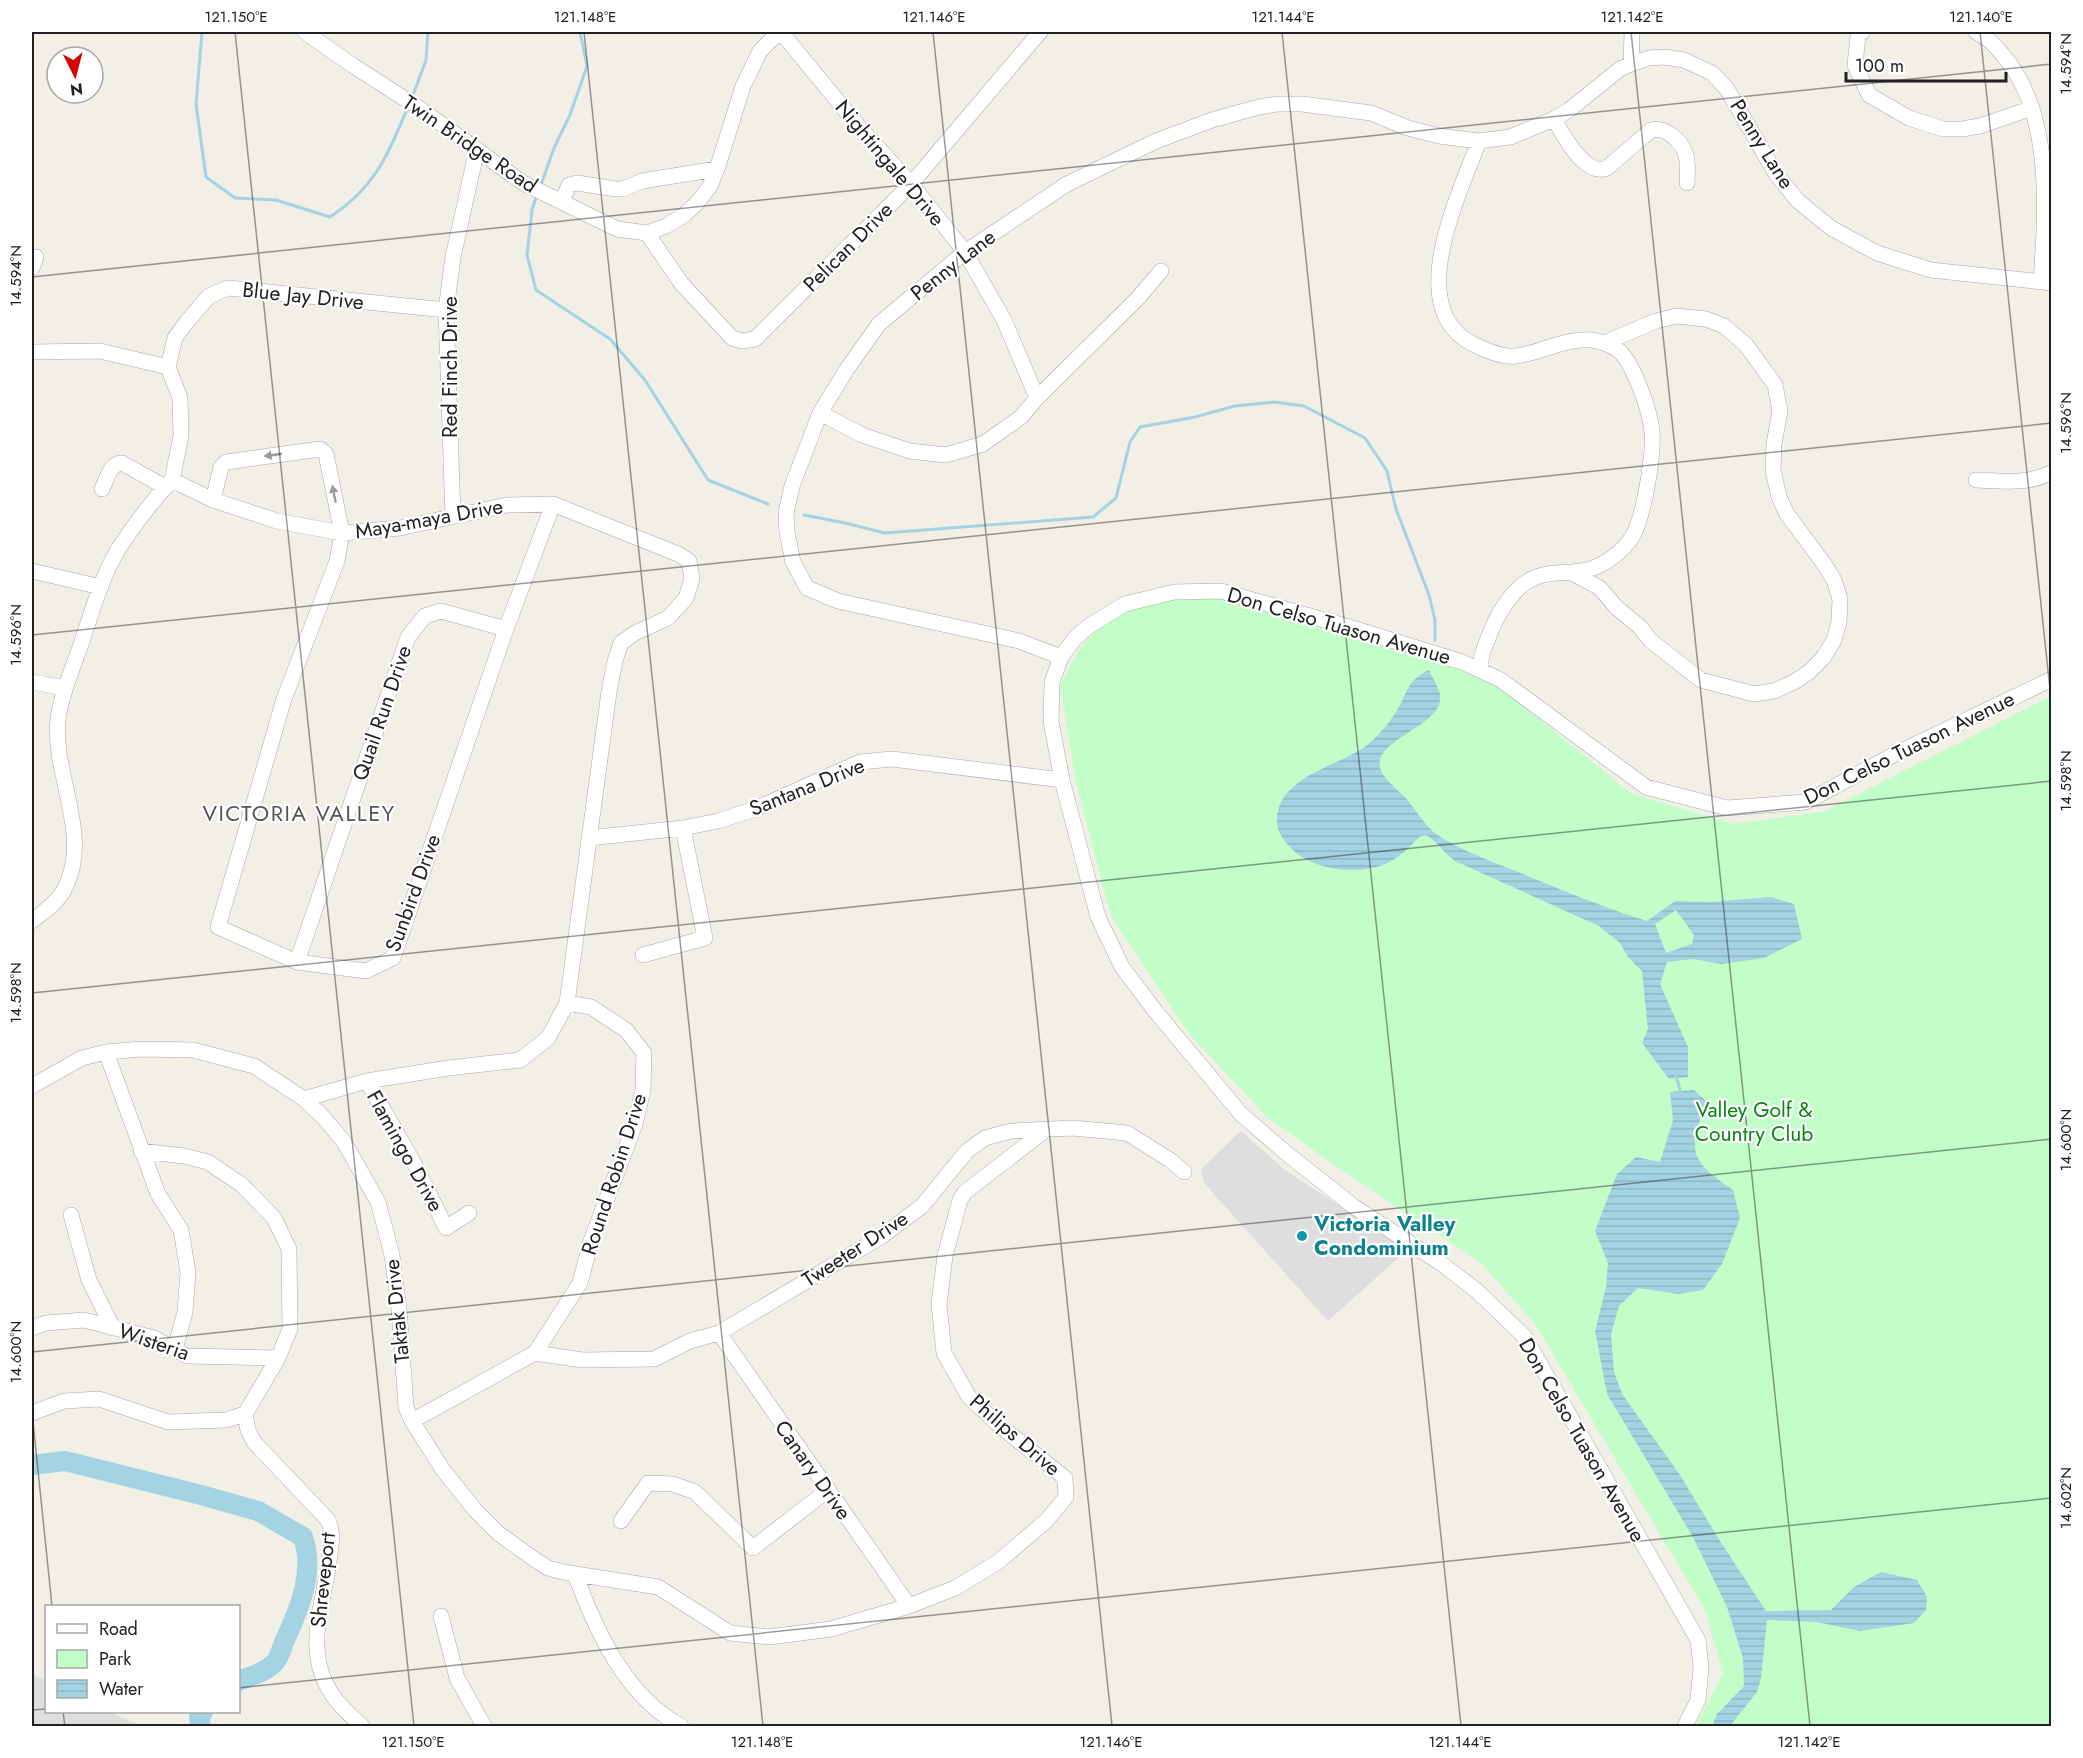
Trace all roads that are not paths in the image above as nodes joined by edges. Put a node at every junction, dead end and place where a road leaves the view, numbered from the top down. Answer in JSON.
{"nodes":[{"id":1,"x":305,"y":32,"type":"edge"},
{"id":2,"x":780,"y":32,"type":"edge"},
{"id":3,"x":1040,"y":32,"type":"edge"},
{"id":4,"x":1632,"y":32,"type":"edge"},
{"id":5,"x":1862,"y":32,"type":"edge"},
{"id":6,"x":1976,"y":32,"type":"edge"},
{"id":7,"x":1631,"y":63,"type":"junction"},
{"id":8,"x":2032,"y":108,"type":"junction"},
{"id":9,"x":1554,"y":119,"type":"junction"},
{"id":10,"x":1479,"y":141,"type":"junction"},
{"id":11,"x":477,"y":149,"type":"junction"},
{"id":12,"x":717,"y":169,"type":"junction"},
{"id":13,"x":1687,"y":183,"type":"dead end"},
{"id":14,"x":911,"y":184,"type":"junction"},
{"id":15,"x":559,"y":200,"type":"junction"},
{"id":16,"x":647,"y":233,"type":"junction"},
{"id":17,"x":965,"y":252,"type":"junction"},
{"id":18,"x":1161,"y":271,"type":"dead end"},
{"id":19,"x":2046,"y":282,"type":"edge"},
{"id":20,"x":446,"y":310,"type":"junction"},
{"id":21,"x":1604,"y":343,"type":"junction"},
{"id":22,"x":32,"y":352,"type":"edge"},
{"id":23,"x":168,"y":367,"type":"junction"},
{"id":24,"x":1037,"y":398,"type":"junction"},
{"id":25,"x":820,"y":413,"type":"junction"},
{"id":26,"x":2052,"y":472,"type":"edge"},
{"id":27,"x":1976,"y":480,"type":"dead end"},
{"id":28,"x":169,"y":483,"type":"junction"},
{"id":29,"x":102,"y":489,"type":"dead end"},
{"id":30,"x":213,"y":500,"type":"junction"},
{"id":31,"x":553,"y":504,"type":"junction"},
{"id":32,"x":453,"y":516,"type":"junction"},
{"id":33,"x":342,"y":533,"type":"junction"},
{"id":34,"x":32,"y":571,"type":"edge"},
{"id":35,"x":1572,"y":573,"type":"junction"},
{"id":36,"x":101,"y":587,"type":"junction"},
{"id":37,"x":507,"y":629,"type":"junction"},
{"id":38,"x":1061,"y":657,"type":"junction"},
{"id":39,"x":1482,"y":671,"type":"junction"},
{"id":40,"x":2052,"y":679,"type":"edge"},
{"id":41,"x":32,"y":682,"type":"edge"},
{"id":42,"x":65,"y":688,"type":"junction"},
{"id":43,"x":1062,"y":780,"type":"junction"},
{"id":44,"x":683,"y":828,"type":"junction"},
{"id":45,"x":589,"y":838,"type":"junction"},
{"id":46,"x":32,"y":921,"type":"edge"},
{"id":47,"x":643,"y":955,"type":"dead end"},
{"id":48,"x":297,"y":962,"type":"junction"},
{"id":49,"x":567,"y":1003,"type":"junction"},
{"id":50,"x":106,"y":1052,"type":"junction"},
{"id":51,"x":367,"y":1081,"type":"junction"},
{"id":52,"x":32,"y":1086,"type":"edge"},
{"id":53,"x":304,"y":1099,"type":"junction"},
{"id":54,"x":1047,"y":1129,"type":"junction"},
{"id":55,"x":141,"y":1151,"type":"junction"},
{"id":56,"x":1184,"y":1172,"type":"dead end"},
{"id":57,"x":470,"y":1213,"type":"dead end"},
{"id":58,"x":71,"y":1215,"type":"dead end"},
{"id":59,"x":32,"y":1328,"type":"edge"},
{"id":60,"x":113,"y":1328,"type":"junction"},
{"id":61,"x":550,"y":1330,"type":"junction"},
{"id":62,"x":719,"y":1333,"type":"junction"},
{"id":63,"x":175,"y":1349,"type":"junction"},
{"id":64,"x":535,"y":1353,"type":"junction"},
{"id":65,"x":278,"y":1358,"type":"junction"},
{"id":66,"x":576,"y":1359,"type":"junction"},
{"id":67,"x":32,"y":1413,"type":"edge"},
{"id":68,"x":245,"y":1414,"type":"junction"},
{"id":69,"x":412,"y":1421,"type":"junction"},
{"id":70,"x":828,"y":1490,"type":"junction"},
{"id":71,"x":621,"y":1521,"type":"dead end"},
{"id":72,"x":575,"y":1574,"type":"junction"},
{"id":73,"x":909,"y":1606,"type":"junction"},
{"id":74,"x":441,"y":1616,"type":"dead end"},
{"id":75,"x":362,"y":1726,"type":"edge"},
{"id":76,"x":484,"y":1726,"type":"edge"},
{"id":77,"x":681,"y":1726,"type":"edge"},
{"id":78,"x":1685,"y":1726,"type":"edge"}],
"edges":[{"from":1,"to":11,"type":"street","name":"Twin Bridge Road"},
{"from":2,"to":12,"type":"street"},
{"from":2,"to":14,"type":"street","name":"Nightingale Drive"},
{"from":3,"to":14,"type":"street","name":"Pelican Drive"},
{"from":4,"to":7,"type":"street"},
{"from":5,"to":8,"type":"street"},
{"from":6,"to":8,"type":"street"},
{"from":7,"to":9,"type":"street","name":"Penny Lane"},
{"from":7,"to":19,"type":"street","name":"Penny Lane"},
{"from":8,"to":19,"type":"street"},
{"from":9,"to":10,"type":"street","name":"Penny Lane"},
{"from":9,"to":13,"type":"street"},
{"from":10,"to":17,"type":"street","name":"Penny Lane"},
{"from":10,"to":21,"type":"street"},
{"from":11,"to":15,"type":"street","name":"Twin Bridge Road"},
{"from":11,"to":20,"type":"street","name":"Red Finch Drive"},
{"from":12,"to":15,"type":"street"},
{"from":12,"to":16,"type":"street"},
{"from":14,"to":16,"type":"street","name":"Pelican Drive"},
{"from":14,"to":17,"type":"street","name":"Nightingale Drive"},
{"from":15,"to":16,"type":"street","name":"Twin Bridge Road"},
{"from":17,"to":24,"type":"street","name":"Nightingale Drive"},
{"from":17,"to":25,"type":"street","name":"Penny Lane"},
{"from":18,"to":24,"type":"street"},
{"from":20,"to":23,"type":"street","name":"Blue Jay Drive"},
{"from":20,"to":32,"type":"street","name":"Red Finch Drive"},
{"from":21,"to":35,"type":"street"},
{"from":21,"to":35,"type":"street"},
{"from":22,"to":23,"type":"street"},
{"from":23,"to":28,"type":"street"},
{"from":24,"to":25,"type":"street"},
{"from":25,"to":38,"type":"street","name":"Penny Lane"},
{"from":26,"to":27,"type":"street"},
{"from":28,"to":29,"type":"street","name":"Maya-maya Drive"},
{"from":28,"to":30,"type":"street","name":"Maya-maya Drive"},
{"from":28,"to":36,"type":"street"},
{"from":30,"to":33,"type":"street","name":"Maya-maya Drive"},
{"from":33,"to":30,"type":"street","one_way":true},
{"from":31,"to":32,"type":"street","name":"Maya-maya Drive"},
{"from":31,"to":37,"type":"street","name":"Sunbird Drive"},
{"from":31,"to":45,"type":"street","name":"Maya-maya Drive"},
{"from":32,"to":33,"type":"street","name":"Maya-maya Drive"},
{"from":33,"to":48,"type":"street","name":"Sunbird Drive"},
{"from":34,"to":36,"type":"street"},
{"from":35,"to":39,"type":"street"},
{"from":36,"to":42,"type":"street"},
{"from":37,"to":48,"type":"street","name":"Sunbird Drive"},
{"from":37,"to":48,"type":"street","name":"Quail Run Drive"},
{"from":38,"to":39,"type":"street","name":"Don Celso Tuason Avenue"},
{"from":38,"to":43,"type":"street","name":"Don Celso Tuason Avenue"},
{"from":39,"to":40,"type":"street","name":"Don Celso Tuason Avenue"},
{"from":41,"to":42,"type":"street"},
{"from":42,"to":46,"type":"street"},
{"from":43,"to":44,"type":"street","name":"Santana Drive"},
{"from":43,"to":78,"type":"street","name":"Don Celso Tuason Avenue"},
{"from":44,"to":45,"type":"street","name":"Santana Drive"},
{"from":44,"to":47,"type":"street"},
{"from":45,"to":49,"type":"street","name":"Maya-maya Drive"},
{"from":49,"to":51,"type":"street"},
{"from":49,"to":61,"type":"street","name":"Round Robin Drive"},
{"from":50,"to":52,"type":"street","name":"Taktak Drive"},
{"from":50,"to":53,"type":"street","name":"Taktak Drive"},
{"from":50,"to":55,"type":"street"},
{"from":51,"to":53,"type":"street"},
{"from":51,"to":57,"type":"street","name":"Flamingo Drive"},
{"from":53,"to":69,"type":"street","name":"Taktak Drive"},
{"from":54,"to":56,"type":"street","name":"Tweeter Drive"},
{"from":54,"to":62,"type":"street","name":"Tweeter Drive"},
{"from":54,"to":73,"type":"street","name":"Philips Drive"},
{"from":55,"to":63,"type":"street"},
{"from":55,"to":65,"type":"street"},
{"from":58,"to":60,"type":"street"},
{"from":59,"to":60,"type":"street","name":"Wisteria"},
{"from":60,"to":63,"type":"street","name":"Wisteria"},
{"from":61,"to":64,"type":"street","name":"Round Robin Drive"},
{"from":61,"to":66,"type":"street"},
{"from":62,"to":66,"type":"street","name":"Tweeter Drive"},
{"from":62,"to":70,"type":"street","name":"Canary Drive"},
{"from":63,"to":65,"type":"street","name":"Wisteria"},
{"from":64,"to":66,"type":"street","name":"Tweeter Drive"},
{"from":64,"to":69,"type":"street","name":"Round Robin Drive"},
{"from":65,"to":68,"type":"street"},
{"from":67,"to":68,"type":"street"},
{"from":68,"to":75,"type":"street","name":"Shreveport"},
{"from":69,"to":72,"type":"street","name":"Taktak Drive"},
{"from":70,"to":71,"type":"street"},
{"from":70,"to":73,"type":"street","name":"Canary Drive"},
{"from":72,"to":73,"type":"street","name":"Philips Drive"},
{"from":72,"to":77,"type":"street"},
{"from":74,"to":76,"type":"street"}]}
